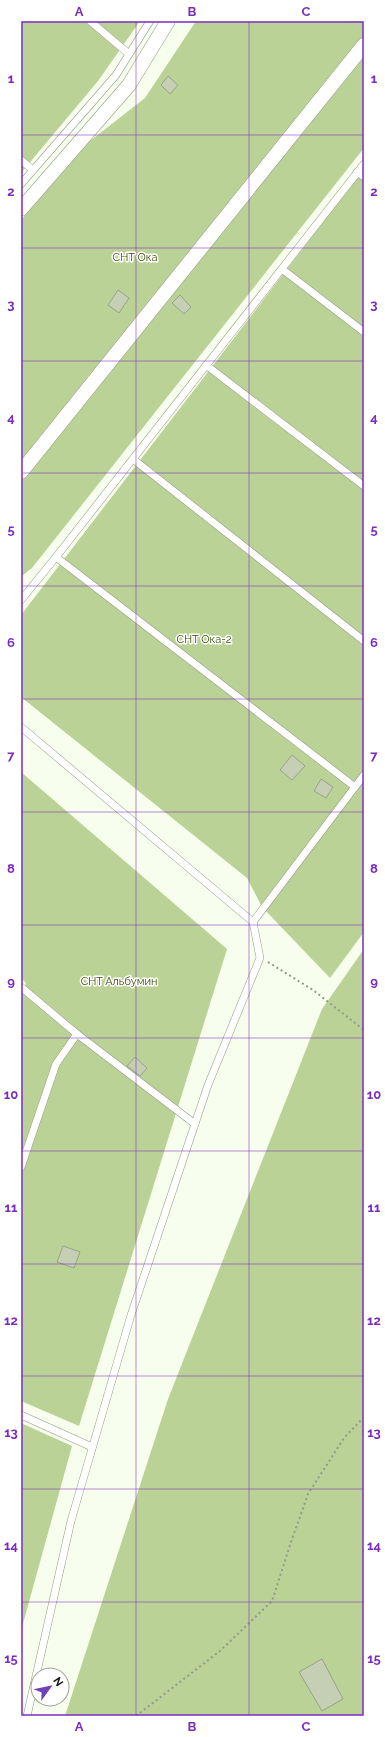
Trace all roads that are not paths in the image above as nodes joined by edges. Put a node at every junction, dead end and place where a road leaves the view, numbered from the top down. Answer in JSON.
{"nodes":[{"id":1,"x":90,"y":21,"type":"edge"},
{"id":2,"x":150,"y":21,"type":"edge"},
{"id":3,"x":168,"y":21,"type":"edge"},
{"id":4,"x":364,"y":45,"type":"edge"},
{"id":5,"x":129,"y":54,"type":"junction"},
{"id":6,"x":21,"y":160,"type":"edge"},
{"id":7,"x":364,"y":164,"type":"edge"},
{"id":8,"x":33,"y":170,"type":"junction"},
{"id":9,"x":357,"y":172,"type":"junction"},
{"id":10,"x":364,"y":177,"type":"edge"},
{"id":11,"x":21,"y":184,"type":"edge"},
{"id":12,"x":21,"y":209,"type":"edge"},
{"id":13,"x":282,"y":269,"type":"junction"},
{"id":14,"x":364,"y":332,"type":"edge"},
{"id":15,"x":206,"y":365,"type":"junction"},
{"id":16,"x":133,"y":459,"type":"junction"},
{"id":17,"x":21,"y":472,"type":"edge"},
{"id":18,"x":364,"y":486,"type":"edge"},
{"id":19,"x":56,"y":557,"type":"junction"},
{"id":20,"x":21,"y":600,"type":"edge"},
{"id":21,"x":364,"y":641,"type":"edge"},
{"id":22,"x":21,"y":727,"type":"edge"},
{"id":23,"x":364,"y":775,"type":"edge"},
{"id":24,"x":355,"y":787,"type":"junction"},
{"id":25,"x":253,"y":922,"type":"junction"},
{"id":26,"x":21,"y":987,"type":"edge"},
{"id":27,"x":77,"y":1034,"type":"junction"},
{"id":28,"x":195,"y":1124,"type":"junction"},
{"id":29,"x":21,"y":1167,"type":"edge"},
{"id":30,"x":21,"y":1414,"type":"edge"},
{"id":31,"x":92,"y":1447,"type":"junction"},
{"id":32,"x":27,"y":1716,"type":"edge"}],
"edges":[{"from":1,"to":5,"type":"lane"},
{"from":2,"to":5,"type":"lane"},
{"from":3,"to":12,"type":"street"},
{"from":4,"to":17,"type":"street"},
{"from":5,"to":8,"type":"lane"},
{"from":6,"to":8,"type":"lane"},
{"from":7,"to":9,"type":"lane"},
{"from":8,"to":11,"type":"lane"},
{"from":9,"to":10,"type":"lane"},
{"from":9,"to":13,"type":"lane"},
{"from":13,"to":14,"type":"lane"},
{"from":13,"to":15,"type":"lane"},
{"from":15,"to":16,"type":"lane"},
{"from":15,"to":18,"type":"lane"},
{"from":16,"to":19,"type":"lane"},
{"from":16,"to":21,"type":"lane"},
{"from":19,"to":20,"type":"lane"},
{"from":19,"to":24,"type":"lane"},
{"from":22,"to":25,"type":"lane"},
{"from":23,"to":24,"type":"lane"},
{"from":24,"to":25,"type":"lane"},
{"from":25,"to":28,"type":"lane"},
{"from":26,"to":27,"type":"lane"},
{"from":27,"to":28,"type":"lane"},
{"from":27,"to":29,"type":"lane"},
{"from":28,"to":31,"type":"lane"},
{"from":30,"to":31,"type":"lane"},
{"from":31,"to":32,"type":"lane"}]}
